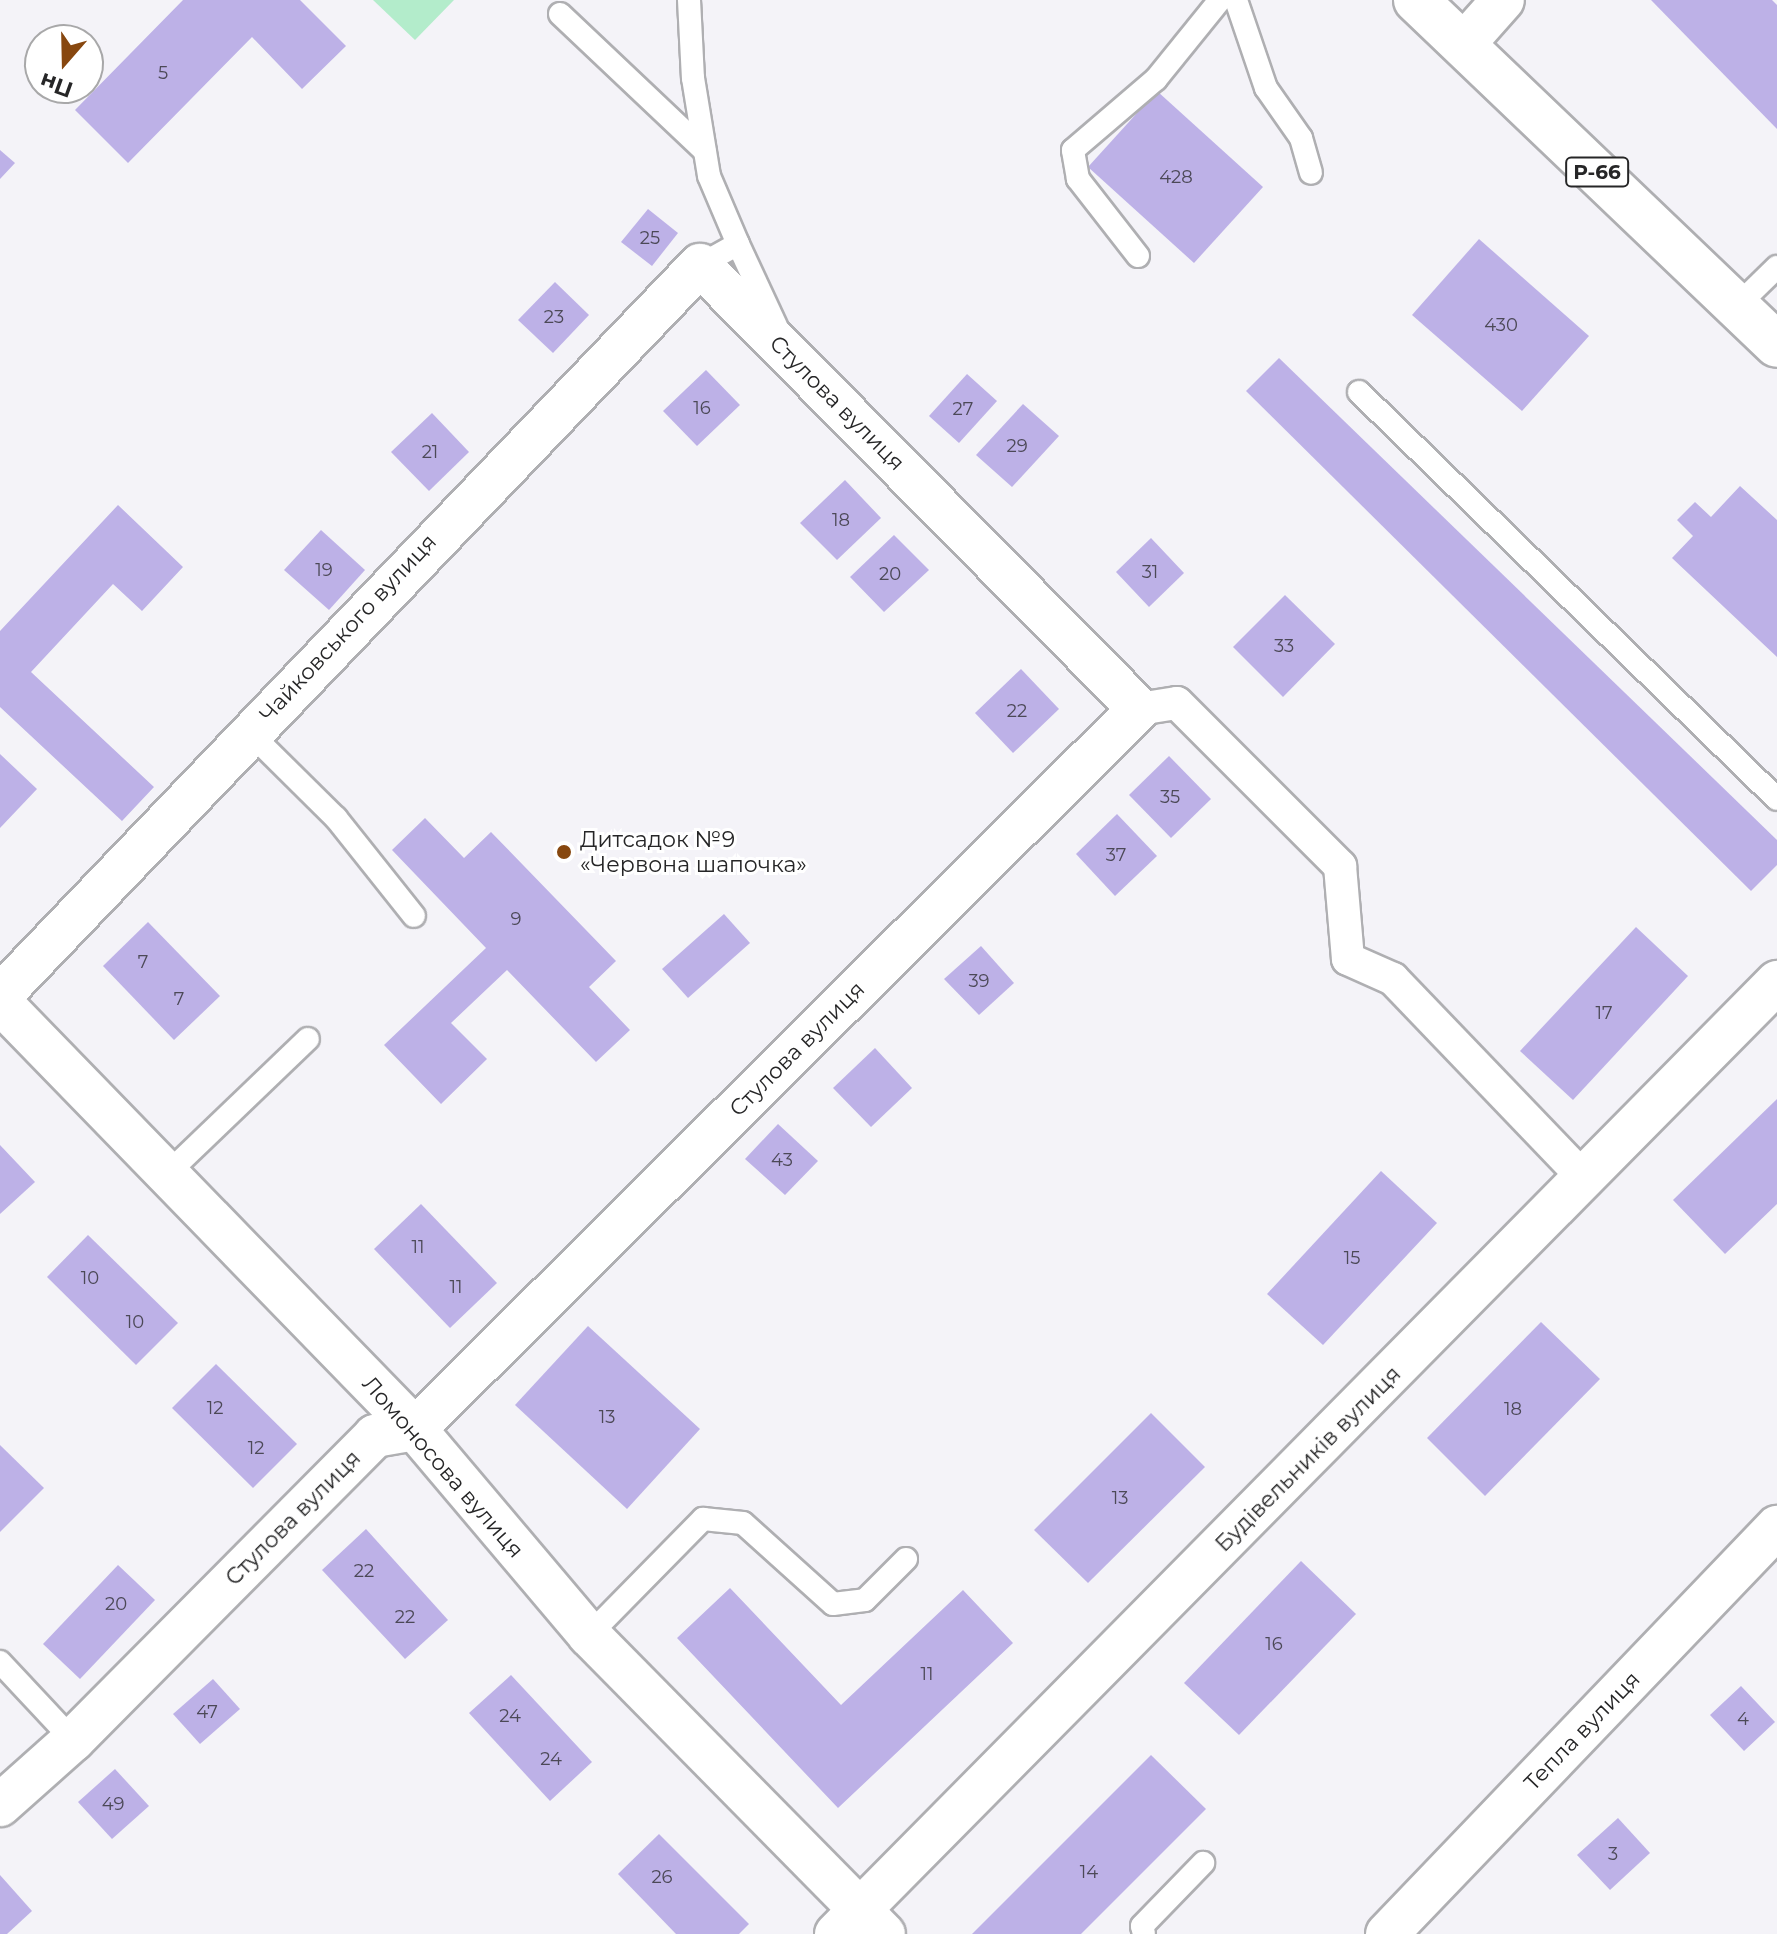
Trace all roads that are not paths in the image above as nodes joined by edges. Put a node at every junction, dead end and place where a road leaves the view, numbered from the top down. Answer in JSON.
{"nodes":[{"id":1,"x":689,"y":0,"type":"edge"},
{"id":2,"x":1220,"y":0,"type":"edge"},
{"id":3,"x":1236,"y":0,"type":"edge"},
{"id":4,"x":1416,"y":0,"type":"edge"},
{"id":5,"x":1503,"y":0,"type":"edge"},
{"id":6,"x":560,"y":14,"type":"dead end"},
{"id":7,"x":1463,"y":45,"type":"junction"},
{"id":8,"x":705,"y":151,"type":"junction"},
{"id":9,"x":1311,"y":173,"type":"dead end"},
{"id":10,"x":738,"y":244,"type":"junction"},
{"id":11,"x":1138,"y":256,"type":"dead end"},
{"id":12,"x":700,"y":265,"type":"junction"},
{"id":13,"x":1777,"y":267,"type":"edge"},
{"id":14,"x":1737,"y":306,"type":"junction"},
{"id":15,"x":1777,"y":345,"type":"edge"},
{"id":16,"x":790,"y":356,"type":"junction"},
{"id":17,"x":1359,"y":392,"type":"dead end"},
{"id":18,"x":1139,"y":709,"type":"junction"},
{"id":19,"x":250,"y":733,"type":"junction"},
{"id":20,"x":1777,"y":799,"type":"edge"},
{"id":21,"x":414,"y":916,"type":"dead end"},
{"id":22,"x":1777,"y":982,"type":"edge"},
{"id":23,"x":0,"y":996,"type":"edge"},
{"id":24,"x":0,"y":1002,"type":"edge"},
{"id":25,"x":308,"y":1039,"type":"dead end"},
{"id":26,"x":167,"y":1174,"type":"junction"},
{"id":27,"x":1586,"y":1180,"type":"junction"},
{"id":28,"x":415,"y":1429,"type":"junction"},
{"id":29,"x":1777,"y":1527,"type":"edge"},
{"id":30,"x":906,"y":1559,"type":"dead end"},
{"id":31,"x":589,"y":1635,"type":"junction"},
{"id":32,"x":0,"y":1662,"type":"edge"},
{"id":33,"x":73,"y":1740,"type":"junction"},
{"id":34,"x":0,"y":1805,"type":"edge"},
{"id":35,"x":1203,"y":1863,"type":"dead end"},
{"id":36,"x":860,"y":1926,"type":"edge"},
{"id":37,"x":1144,"y":1934,"type":"edge"},
{"id":38,"x":1387,"y":1934,"type":"edge"}],
"edges":[{"from":1,"to":8,"type":"lane"},
{"from":2,"to":11,"type":"lane"},
{"from":3,"to":9,"type":"lane"},
{"from":4,"to":7,"type":"main road","number":"Р-66"},
{"from":5,"to":7,"type":"street"},
{"from":6,"to":8,"type":"lane"},
{"from":7,"to":14,"type":"main road","number":"Р-66"},
{"from":8,"to":10,"type":"lane"},
{"from":10,"to":12,"type":"lane"},
{"from":10,"to":16,"type":"lane"},
{"from":12,"to":16,"type":"street","name":"Стулова вулиця"},
{"from":12,"to":19,"type":"street","name":"Чайковського вулиця"},
{"from":13,"to":14,"type":"lane"},
{"from":14,"to":15,"type":"main road","number":"Р-66"},
{"from":16,"to":18,"type":"street","name":"Стулова вулиця"},
{"from":17,"to":20,"type":"lane"},
{"from":18,"to":27,"type":"street"},
{"from":18,"to":28,"type":"street","name":"Стулова вулиця"},
{"from":19,"to":21,"type":"lane"},
{"from":19,"to":23,"type":"street","name":"Чайковського вулиця"},
{"from":22,"to":27,"type":"street","name":"Будівельників вулиця"},
{"from":24,"to":26,"type":"street","name":"Ломоносова вулиця"},
{"from":25,"to":26,"type":"lane"},
{"from":26,"to":28,"type":"street","name":"Ломоносова вулиця"},
{"from":27,"to":36,"type":"street","name":"Будівельників вулиця"},
{"from":28,"to":31,"type":"street","name":"Ломоносова вулиця"},
{"from":28,"to":33,"type":"street","name":"Стулова вулиця"},
{"from":29,"to":38,"type":"street","name":"Тепла вулиця"},
{"from":30,"to":31,"type":"lane"},
{"from":31,"to":36,"type":"street","name":"Ломоносова вулиця"},
{"from":32,"to":33,"type":"lane"},
{"from":33,"to":34,"type":"street","name":"Стулова вулиця"},
{"from":35,"to":37,"type":"lane"}]}
